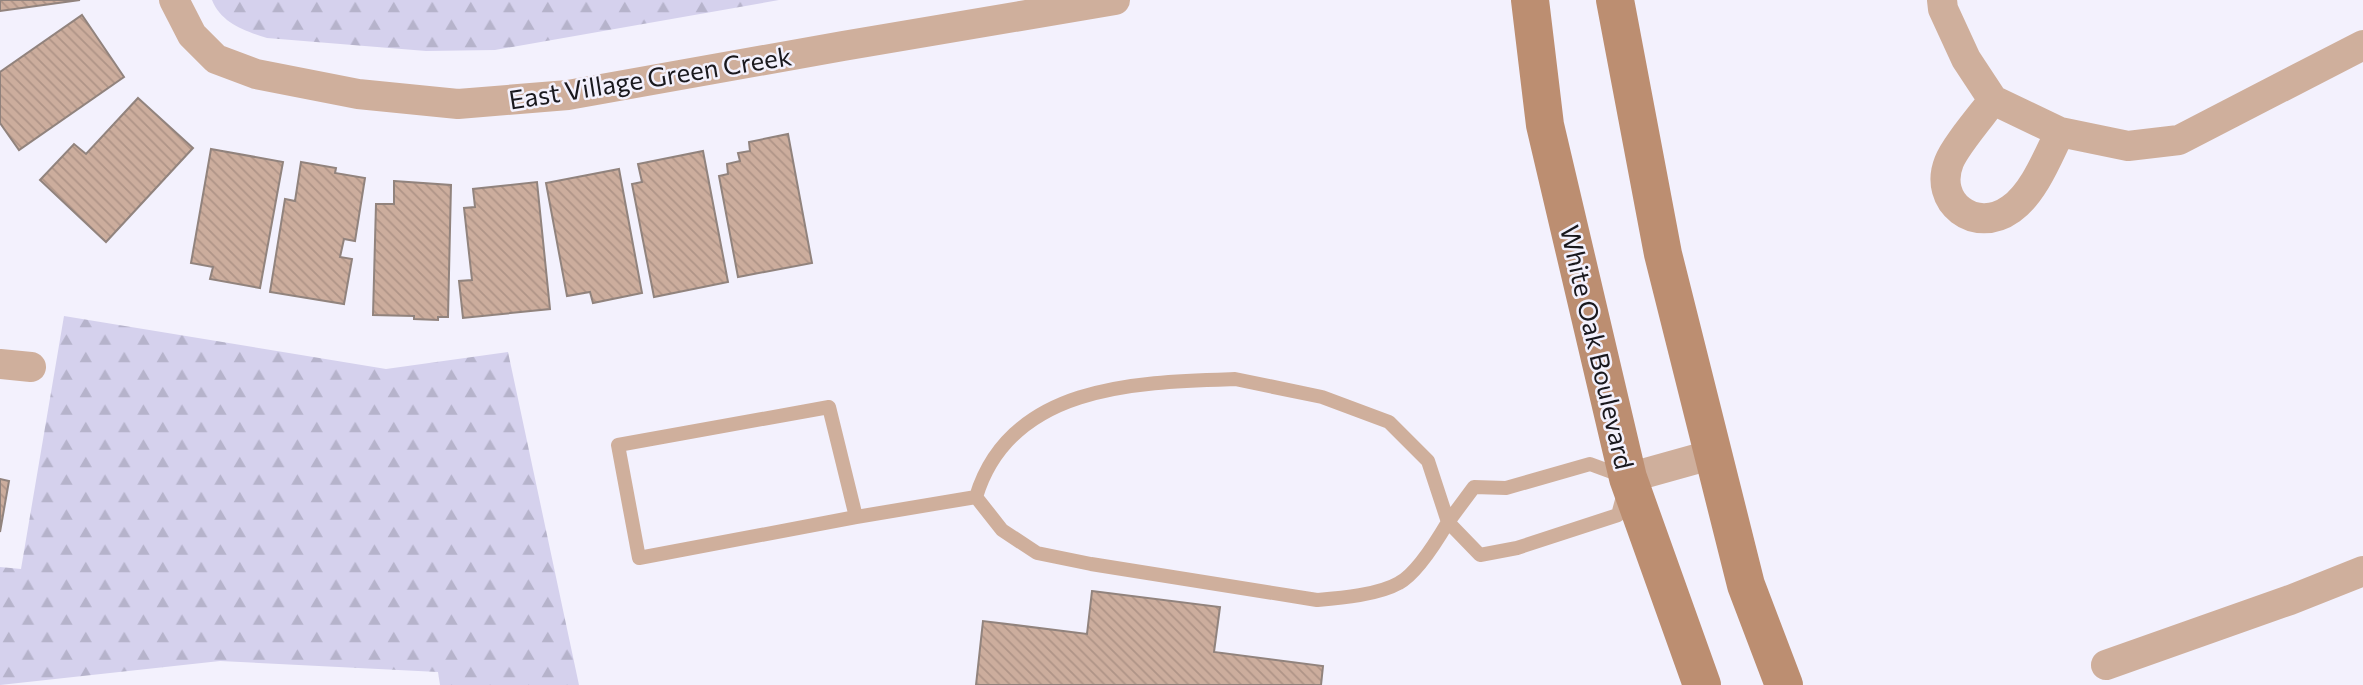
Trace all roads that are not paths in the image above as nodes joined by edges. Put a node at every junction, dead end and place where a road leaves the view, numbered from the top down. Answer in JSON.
{"nodes":[{"id":1,"x":174,"y":0,"type":"edge"},
{"id":2,"x":1115,"y":0,"type":"edge"},
{"id":3,"x":1530,"y":0,"type":"edge"},
{"id":4,"x":1615,"y":0,"type":"edge"},
{"id":5,"x":1942,"y":0,"type":"edge"},
{"id":6,"x":2363,"y":45,"type":"edge"},
{"id":7,"x":1993,"y":100,"type":"junction"},
{"id":8,"x":2060,"y":132,"type":"junction"},
{"id":9,"x":0,"y":364,"type":"edge"},
{"id":10,"x":31,"y":367,"type":"dead end"},
{"id":11,"x":1714,"y":454,"type":"junction"},
{"id":12,"x":1628,"y":478,"type":"junction"},
{"id":13,"x":976,"y":497,"type":"junction"},
{"id":14,"x":856,"y":517,"type":"junction"},
{"id":15,"x":1448,"y":522,"type":"junction"},
{"id":16,"x":2363,"y":571,"type":"edge"},
{"id":17,"x":2106,"y":665,"type":"dead end"},
{"id":18,"x":1702,"y":685,"type":"edge"},
{"id":19,"x":1784,"y":685,"type":"edge"}],
"edges":[{"from":1,"to":2,"type":"street","name":"East Village Green Creek"},
{"from":3,"to":12,"type":"street","name":"White Oak Boulevard"},
{"from":4,"to":11,"type":"street"},
{"from":5,"to":7,"type":"street"},
{"from":6,"to":8,"type":"street"},
{"from":7,"to":8,"type":"street"},
{"from":7,"to":8,"type":"street"},
{"from":9,"to":10,"type":"street"},
{"from":11,"to":12,"type":"street"},
{"from":11,"to":19,"type":"street"},
{"from":12,"to":15,"type":"lane"},
{"from":12,"to":15,"type":"lane"},
{"from":12,"to":18,"type":"street","name":"White Oak Boulevard"},
{"from":13,"to":14,"type":"lane"},
{"from":13,"to":15,"type":"lane"},
{"from":13,"to":15,"type":"lane"},
{"from":14,"to":14,"type":"lane"},
{"from":16,"to":17,"type":"street"}]}
